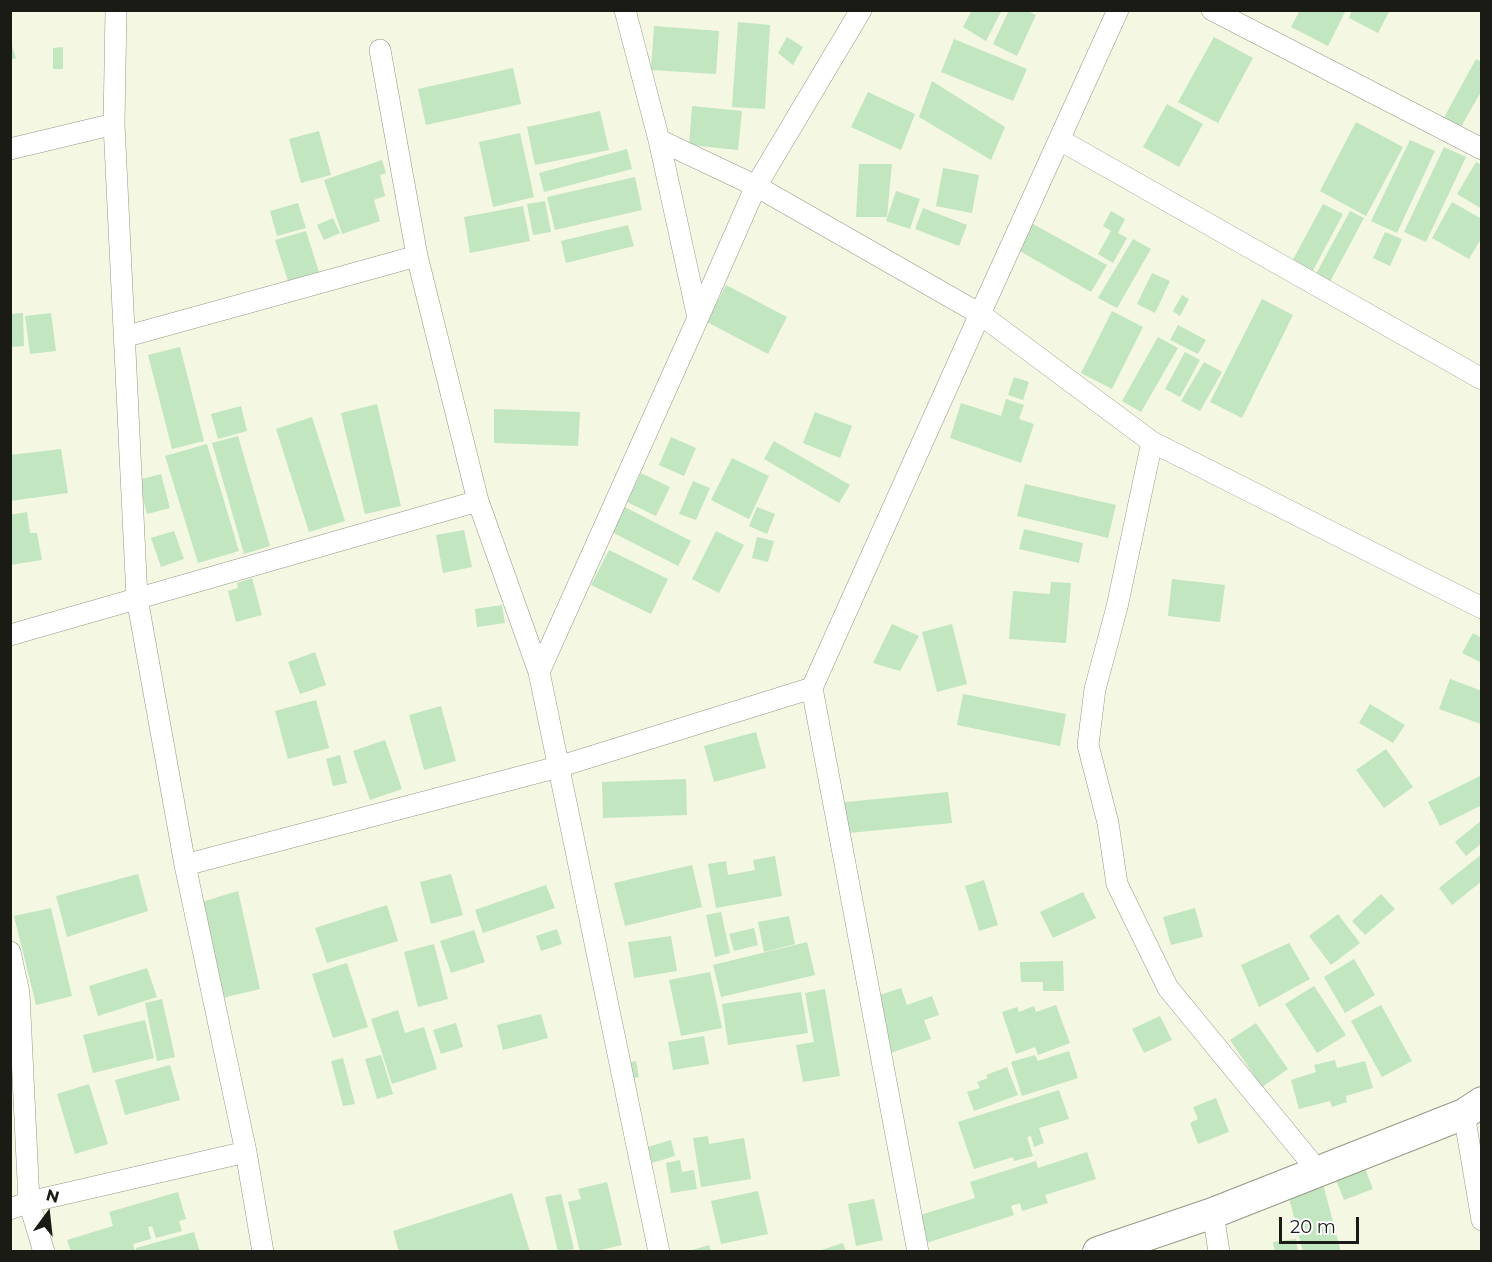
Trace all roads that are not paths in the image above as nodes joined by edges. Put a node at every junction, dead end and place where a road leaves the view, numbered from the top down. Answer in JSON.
{"nodes":[{"id":1,"x":116,"y":10,"type":"edge"},
{"id":2,"x":625,"y":10,"type":"edge"},
{"id":3,"x":861,"y":10,"type":"edge"},
{"id":4,"x":1118,"y":10,"type":"edge"},
{"id":5,"x":1212,"y":10,"type":"edge"},
{"id":6,"x":380,"y":50,"type":"dead end"},
{"id":7,"x":114,"y":124,"type":"junction"},
{"id":8,"x":1060,"y":140,"type":"junction"},
{"id":9,"x":659,"y":141,"type":"junction"},
{"id":10,"x":10,"y":149,"type":"edge"},
{"id":11,"x":1482,"y":149,"type":"edge"},
{"id":12,"x":756,"y":186,"type":"junction"},
{"id":13,"x":417,"y":256,"type":"junction"},
{"id":14,"x":980,"y":314,"type":"junction"},
{"id":15,"x":698,"y":318,"type":"junction"},
{"id":16,"x":124,"y":337,"type":"junction"},
{"id":17,"x":1482,"y":379,"type":"edge"},
{"id":18,"x":1152,"y":442,"type":"junction"},
{"id":19,"x":478,"y":501,"type":"junction"},
{"id":20,"x":137,"y":598,"type":"junction"},
{"id":21,"x":1482,"y":608,"type":"edge"},
{"id":22,"x":10,"y":635,"type":"edge"},
{"id":23,"x":539,"y":672,"type":"junction"},
{"id":24,"x":812,"y":688,"type":"junction"},
{"id":25,"x":558,"y":767,"type":"junction"},
{"id":26,"x":185,"y":865,"type":"junction"},
{"id":27,"x":10,"y":952,"type":"edge"},
{"id":28,"x":15,"y":995,"type":"edge"},
{"id":29,"x":1473,"y":1108,"type":"edge"},
{"id":30,"x":246,"y":1152,"type":"junction"},
{"id":31,"x":1318,"y":1171,"type":"junction"},
{"id":32,"x":20,"y":1206,"type":"edge"},
{"id":33,"x":1213,"y":1213,"type":"junction"},
{"id":34,"x":1482,"y":1220,"type":"edge"},
{"id":35,"x":44,"y":1251,"type":"edge"},
{"id":36,"x":263,"y":1251,"type":"edge"},
{"id":37,"x":659,"y":1251,"type":"edge"},
{"id":38,"x":918,"y":1251,"type":"edge"},
{"id":39,"x":1098,"y":1251,"type":"edge"},
{"id":40,"x":1219,"y":1251,"type":"edge"}],
"edges":[{"from":1,"to":7,"type":"street"},
{"from":2,"to":9,"type":"street"},
{"from":3,"to":12,"type":"street"},
{"from":4,"to":8,"type":"street"},
{"from":5,"to":11,"type":"street"},
{"from":6,"to":13,"type":"street"},
{"from":7,"to":10,"type":"street"},
{"from":7,"to":16,"type":"street"},
{"from":8,"to":14,"type":"street"},
{"from":8,"to":17,"type":"street"},
{"from":9,"to":12,"type":"street"},
{"from":9,"to":15,"type":"street"},
{"from":12,"to":14,"type":"street"},
{"from":12,"to":15,"type":"street"},
{"from":13,"to":16,"type":"street"},
{"from":13,"to":19,"type":"street"},
{"from":14,"to":18,"type":"street"},
{"from":14,"to":24,"type":"street"},
{"from":15,"to":23,"type":"street"},
{"from":16,"to":20,"type":"street"},
{"from":18,"to":21,"type":"street"},
{"from":18,"to":31,"type":"street"},
{"from":19,"to":20,"type":"street"},
{"from":19,"to":23,"type":"street"},
{"from":20,"to":22,"type":"street"},
{"from":20,"to":26,"type":"street"},
{"from":23,"to":25,"type":"street"},
{"from":24,"to":25,"type":"street"},
{"from":24,"to":38,"type":"street"},
{"from":25,"to":26,"type":"street"},
{"from":25,"to":37,"type":"street"},
{"from":26,"to":30,"type":"street"},
{"from":27,"to":28,"type":"street"},
{"from":28,"to":32,"type":"street"},
{"from":29,"to":31,"type":"street"},
{"from":29,"to":34,"type":"street"},
{"from":30,"to":32,"type":"street"},
{"from":30,"to":36,"type":"street"},
{"from":31,"to":33,"type":"street"},
{"from":32,"to":35,"type":"street"},
{"from":33,"to":39,"type":"street"},
{"from":33,"to":40,"type":"street"}]}
